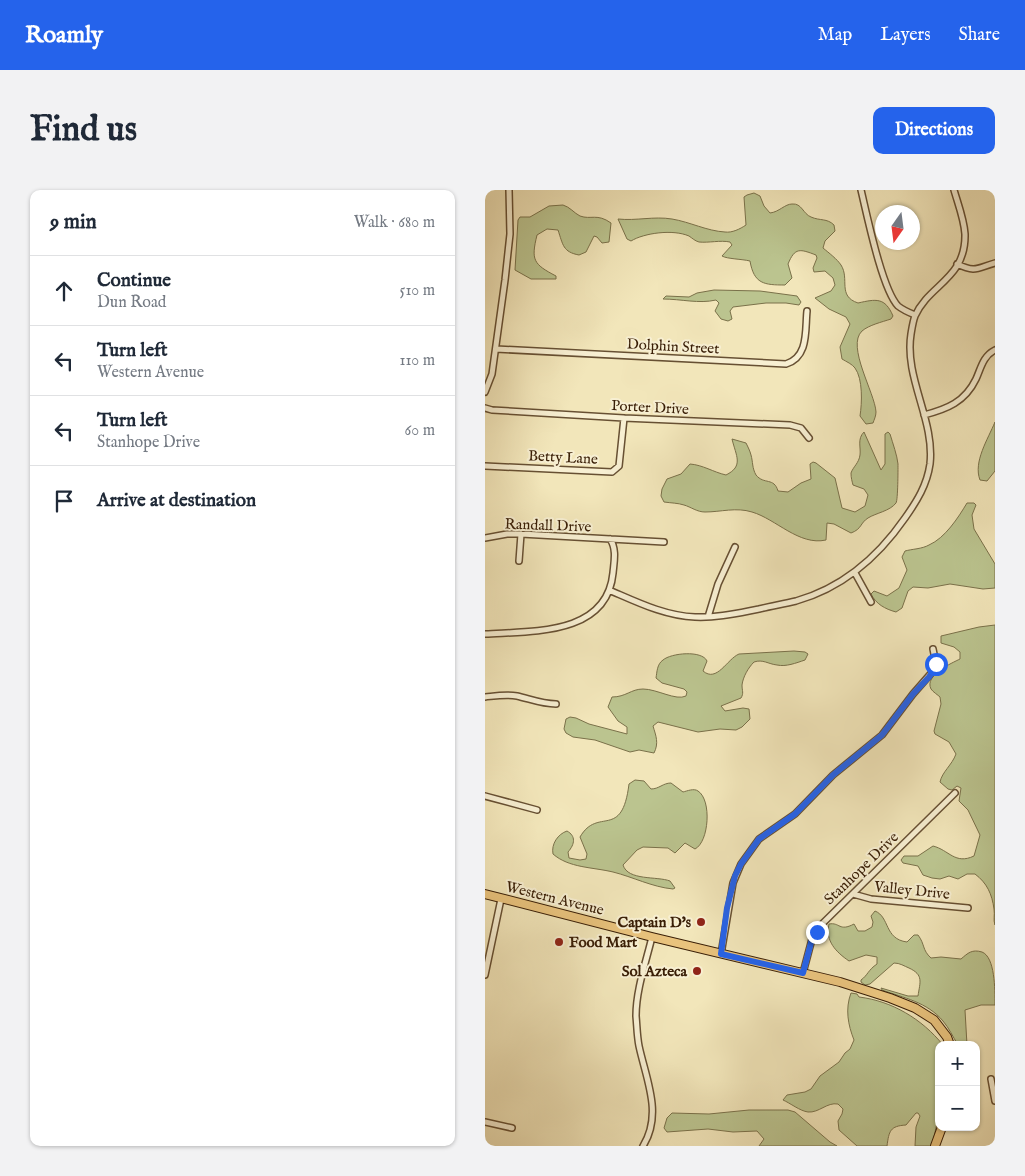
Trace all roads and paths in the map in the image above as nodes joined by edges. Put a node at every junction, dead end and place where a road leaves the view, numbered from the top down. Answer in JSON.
{"nodes":[{"id":1,"x":509,"y":190,"type":"edge"},
{"id":2,"x":861,"y":190,"type":"edge"},
{"id":3,"x":954,"y":190,"type":"edge"},
{"id":4,"x":995,"y":263,"type":"edge"},
{"id":5,"x":957,"y":264,"type":"junction"},
{"id":6,"x":807,"y":311,"type":"dead end"},
{"id":7,"x":915,"y":316,"type":"junction"},
{"id":8,"x":496,"y":349,"type":"junction"},
{"id":9,"x":995,"y":350,"type":"edge"},
{"id":10,"x":485,"y":392,"type":"edge"},
{"id":11,"x":485,"y":408,"type":"edge"},
{"id":12,"x":924,"y":415,"type":"junction"},
{"id":13,"x":624,"y":418,"type":"junction"},
{"id":14,"x":809,"y":438,"type":"dead end"},
{"id":15,"x":485,"y":466,"type":"edge"},
{"id":16,"x":521,"y":534,"type":"junction"},
{"id":17,"x":485,"y":538,"type":"edge"},
{"id":18,"x":610,"y":540,"type":"junction"},
{"id":19,"x":664,"y":542,"type":"dead end"},
{"id":20,"x":735,"y":547,"type":"dead end"},
{"id":21,"x":519,"y":561,"type":"dead end"},
{"id":22,"x":855,"y":573,"type":"junction"},
{"id":23,"x":609,"y":590,"type":"junction"},
{"id":24,"x":871,"y":602,"type":"dead end"},
{"id":25,"x":708,"y":617,"type":"junction"},
{"id":26,"x":485,"y":634,"type":"edge"},
{"id":27,"x":933,"y":649,"type":"dead end"},
{"id":28,"x":485,"y":697,"type":"edge"},
{"id":29,"x":556,"y":704,"type":"dead end"},
{"id":30,"x":955,"y":793,"type":"dead end"},
{"id":31,"x":485,"y":796,"type":"edge"},
{"id":32,"x":537,"y":810,"type":"dead end"},
{"id":33,"x":485,"y":894,"type":"edge"},
{"id":34,"x":853,"y":894,"type":"junction"},
{"id":35,"x":501,"y":899,"type":"junction"},
{"id":36,"x":968,"y":908,"type":"dead end"},
{"id":37,"x":652,"y":937,"type":"junction"},
{"id":38,"x":721,"y":954,"type":"junction"},
{"id":39,"x":803,"y":973,"type":"junction"},
{"id":40,"x":485,"y":976,"type":"edge"},
{"id":41,"x":948,"y":1041,"type":"edge"},
{"id":42,"x":991,"y":1079,"type":"dead end"},
{"id":43,"x":995,"y":1101,"type":"edge"},
{"id":44,"x":485,"y":1122,"type":"edge"},
{"id":45,"x":512,"y":1128,"type":"dead end"},
{"id":46,"x":941,"y":1131,"type":"edge"},
{"id":47,"x":643,"y":1146,"type":"edge"},
{"id":48,"x":935,"y":1146,"type":"edge"}],
"edges":[{"from":1,"to":8,"type":"street"},
{"from":2,"to":7,"type":"street"},
{"from":3,"to":5,"type":"street"},
{"from":4,"to":5,"type":"street"},
{"from":5,"to":7,"type":"street"},
{"from":6,"to":8,"type":"street","name":"Dolphin Street"},
{"from":7,"to":12,"type":"street"},
{"from":8,"to":10,"type":"street"},
{"from":9,"to":12,"type":"street"},
{"from":11,"to":13,"type":"street","name":"Porter Drive"},
{"from":12,"to":22,"type":"street"},
{"from":13,"to":14,"type":"street","name":"Porter Drive"},
{"from":13,"to":15,"type":"street","name":"Betty Lane"},
{"from":16,"to":17,"type":"street","name":"Randall Drive"},
{"from":16,"to":18,"type":"street","name":"Randall Drive"},
{"from":16,"to":21,"type":"street"},
{"from":18,"to":19,"type":"street","name":"Randall Drive"},
{"from":18,"to":23,"type":"street"},
{"from":20,"to":25,"type":"street"},
{"from":22,"to":24,"type":"street"},
{"from":22,"to":25,"type":"street"},
{"from":23,"to":25,"type":"street"},
{"from":23,"to":26,"type":"street"},
{"from":27,"to":38,"type":"street"},
{"from":28,"to":29,"type":"street"},
{"from":30,"to":34,"type":"street","name":"Stanhope Drive"},
{"from":31,"to":32,"type":"street"},
{"from":33,"to":35,"type":"main road","name":"Western Avenue"},
{"from":34,"to":36,"type":"street","name":"Valley Drive"},
{"from":34,"to":39,"type":"street","name":"Stanhope Drive"},
{"from":35,"to":37,"type":"main road","name":"Western Avenue"},
{"from":35,"to":40,"type":"street"},
{"from":37,"to":38,"type":"main road","name":"Western Avenue"},
{"from":37,"to":47,"type":"street"},
{"from":38,"to":39,"type":"main road","name":"Western Avenue"},
{"from":39,"to":41,"type":"main road","name":"Western Avenue"},
{"from":42,"to":43,"type":"street"},
{"from":44,"to":45,"type":"street"},
{"from":46,"to":48,"type":"main road"}]}
